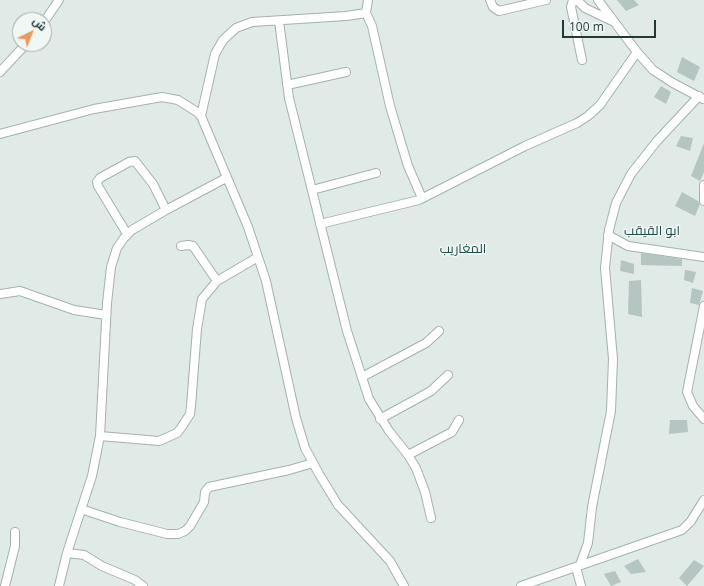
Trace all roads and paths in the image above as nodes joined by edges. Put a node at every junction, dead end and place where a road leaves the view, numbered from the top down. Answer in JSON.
{"nodes":[{"id":1,"x":59,"y":0,"type":"edge"},
{"id":2,"x":368,"y":0,"type":"edge"},
{"id":3,"x":490,"y":0,"type":"edge"},
{"id":4,"x":546,"y":0,"type":"edge"},
{"id":5,"x":573,"y":0,"type":"edge"},
{"id":6,"x":577,"y":0,"type":"edge"},
{"id":7,"x":598,"y":0,"type":"edge"},
{"id":8,"x":511,"y":4,"type":"edge"},
{"id":9,"x":51,"y":12,"type":"edge"},
{"id":10,"x":366,"y":13,"type":"junction"},
{"id":11,"x":279,"y":21,"type":"junction"},
{"id":12,"x":614,"y":22,"type":"junction"},
{"id":13,"x":19,"y":52,"type":"edge"},
{"id":14,"x":637,"y":52,"type":"junction"},
{"id":15,"x":582,"y":60,"type":"dead end"},
{"id":16,"x":0,"y":72,"type":"edge"},
{"id":17,"x":346,"y":72,"type":"dead end"},
{"id":18,"x":287,"y":85,"type":"junction"},
{"id":19,"x":702,"y":98,"type":"edge"},
{"id":20,"x":201,"y":116,"type":"junction"},
{"id":21,"x":0,"y":134,"type":"edge"},
{"id":22,"x":376,"y":173,"type":"dead end"},
{"id":23,"x":226,"y":178,"type":"junction"},
{"id":24,"x":704,"y":185,"type":"edge"},
{"id":25,"x":312,"y":190,"type":"junction"},
{"id":26,"x":422,"y":198,"type":"junction"},
{"id":27,"x":704,"y":201,"type":"edge"},
{"id":28,"x":166,"y":210,"type":"junction"},
{"id":29,"x":320,"y":224,"type":"junction"},
{"id":30,"x":127,"y":234,"type":"junction"},
{"id":31,"x":608,"y":235,"type":"junction"},
{"id":32,"x":181,"y":246,"type":"dead end"},
{"id":33,"x":258,"y":257,"type":"junction"},
{"id":34,"x":704,"y":257,"type":"edge"},
{"id":35,"x":217,"y":281,"type":"junction"},
{"id":36,"x":0,"y":294,"type":"edge"},
{"id":37,"x":704,"y":306,"type":"edge"},
{"id":38,"x":106,"y":315,"type":"junction"},
{"id":39,"x":439,"y":331,"type":"dead end"},
{"id":40,"x":448,"y":375,"type":"dead end"},
{"id":41,"x":362,"y":377,"type":"junction"},
{"id":42,"x":380,"y":419,"type":"junction"},
{"id":43,"x":704,"y":419,"type":"edge"},
{"id":44,"x":460,"y":420,"type":"dead end"},
{"id":45,"x":100,"y":436,"type":"junction"},
{"id":46,"x":408,"y":455,"type":"junction"},
{"id":47,"x":312,"y":463,"type":"junction"},
{"id":48,"x":704,"y":500,"type":"edge"},
{"id":49,"x":81,"y":510,"type":"junction"},
{"id":50,"x":431,"y":518,"type":"dead end"},
{"id":51,"x":15,"y":532,"type":"dead end"},
{"id":52,"x":67,"y":553,"type":"junction"},
{"id":53,"x":578,"y":566,"type":"junction"},
{"id":54,"x":5,"y":586,"type":"edge"},
{"id":55,"x":59,"y":586,"type":"edge"},
{"id":56,"x":143,"y":586,"type":"edge"},
{"id":57,"x":404,"y":586,"type":"edge"},
{"id":58,"x":521,"y":586,"type":"edge"},
{"id":59,"x":581,"y":586,"type":"edge"}],
"edges":[{"from":1,"to":9,"type":"street"},
{"from":2,"to":10,"type":"street"},
{"from":3,"to":8,"type":"street"},
{"from":4,"to":8,"type":"street"},
{"from":5,"to":15,"type":"street"},
{"from":6,"to":12,"type":"street"},
{"from":7,"to":12,"type":"street"},
{"from":10,"to":11,"type":"street"},
{"from":10,"to":26,"type":"street"},
{"from":11,"to":18,"type":"street"},
{"from":11,"to":20,"type":"street"},
{"from":12,"to":14,"type":"street"},
{"from":13,"to":16,"type":"street"},
{"from":14,"to":19,"type":"street"},
{"from":14,"to":26,"type":"street"},
{"from":17,"to":18,"type":"street"},
{"from":18,"to":25,"type":"street"},
{"from":19,"to":31,"type":"street"},
{"from":20,"to":21,"type":"street"},
{"from":20,"to":23,"type":"street"},
{"from":22,"to":25,"type":"street"},
{"from":23,"to":28,"type":"street"},
{"from":23,"to":33,"type":"street"},
{"from":24,"to":27,"type":"street"},
{"from":25,"to":29,"type":"street"},
{"from":26,"to":29,"type":"street"},
{"from":28,"to":30,"type":"street"},
{"from":28,"to":30,"type":"street"},
{"from":29,"to":41,"type":"street"},
{"from":30,"to":38,"type":"street"},
{"from":31,"to":34,"type":"street"},
{"from":31,"to":53,"type":"street"},
{"from":32,"to":35,"type":"street"},
{"from":33,"to":35,"type":"street"},
{"from":33,"to":47,"type":"street"},
{"from":35,"to":45,"type":"street"},
{"from":36,"to":38,"type":"street"},
{"from":37,"to":43,"type":"street"},
{"from":38,"to":45,"type":"street"},
{"from":39,"to":41,"type":"street"},
{"from":40,"to":42,"type":"street"},
{"from":41,"to":42,"type":"street"},
{"from":42,"to":46,"type":"street"},
{"from":44,"to":46,"type":"street"},
{"from":45,"to":49,"type":"street"},
{"from":46,"to":50,"type":"street"},
{"from":47,"to":49,"type":"street"},
{"from":47,"to":57,"type":"street"},
{"from":48,"to":53,"type":"street"},
{"from":49,"to":52,"type":"street"},
{"from":51,"to":54,"type":"street"},
{"from":52,"to":55,"type":"street"},
{"from":52,"to":56,"type":"street"},
{"from":53,"to":58,"type":"street"},
{"from":53,"to":59,"type":"street"}]}
